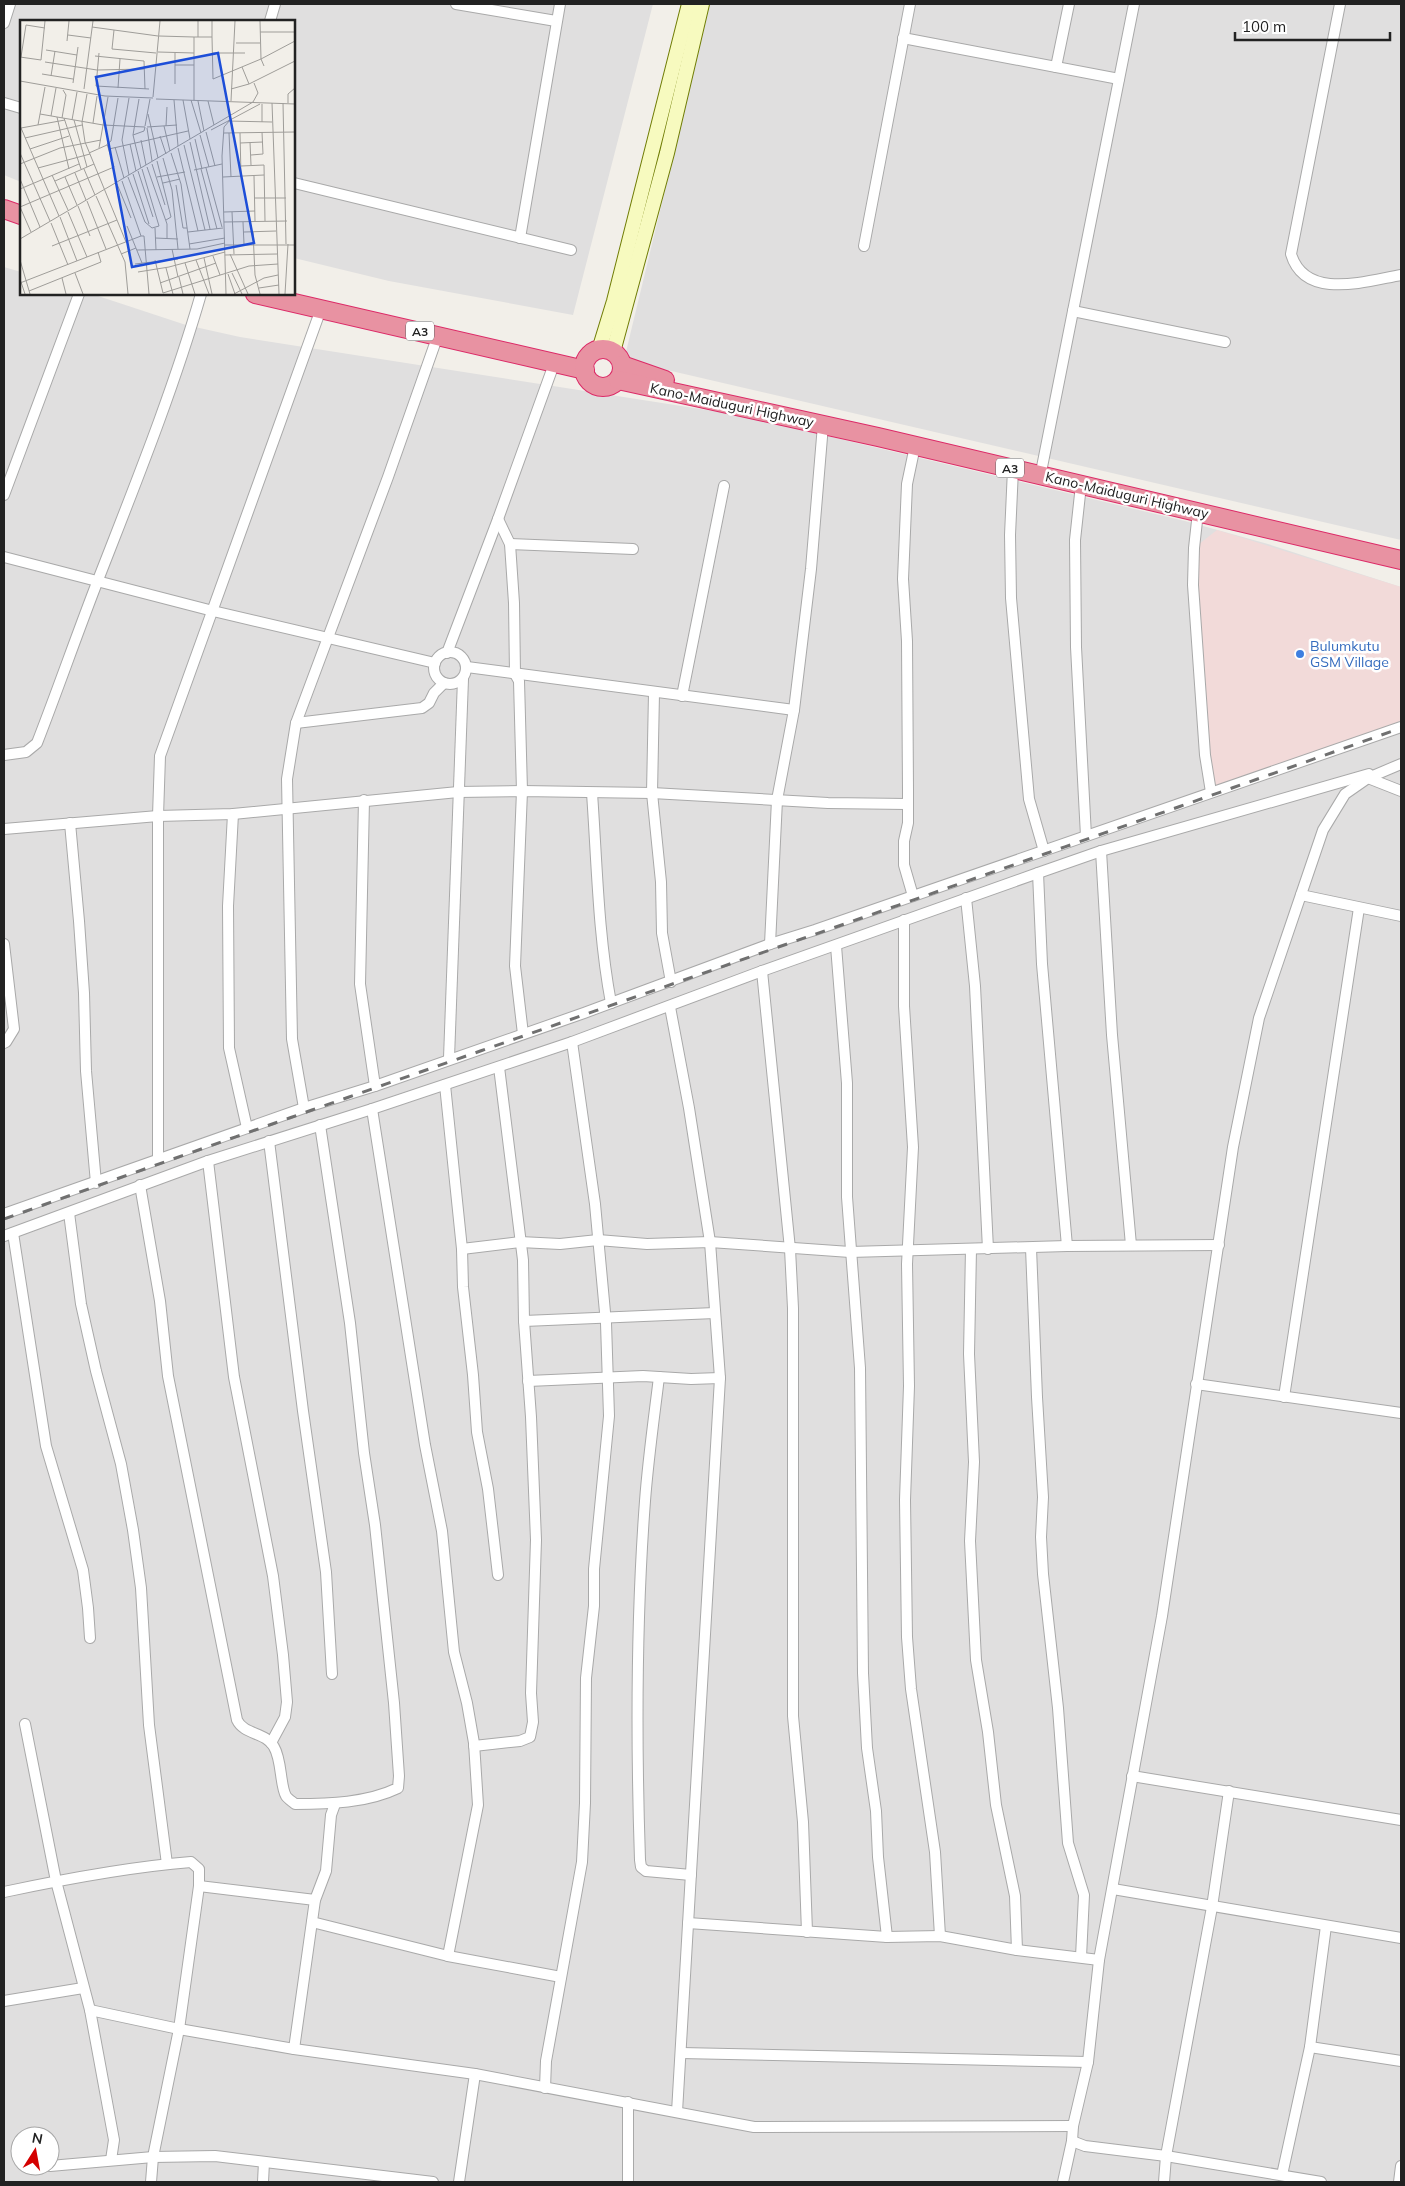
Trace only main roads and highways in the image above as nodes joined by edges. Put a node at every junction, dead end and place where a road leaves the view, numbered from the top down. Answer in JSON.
{"nodes":[{"id":1,"x":4,"y":209,"type":"edge"},
{"id":2,"x":20,"y":215,"type":"edge"},
{"id":3,"x":4,"y":221,"type":"edge"},
{"id":4,"x":20,"y":227,"type":"edge"},
{"id":5,"x":295,"y":292,"type":"edge"},
{"id":6,"x":259,"y":295,"type":"edge"},
{"id":7,"x":604,"y":363,"type":"junction"},
{"id":8,"x":879,"y":433,"type":"junction"},
{"id":9,"x":1401,"y":549,"type":"edge"},
{"id":10,"x":1401,"y":560,"type":"edge"}],
"edges":[{"from":1,"to":2,"type":"highway"},
{"from":3,"to":4,"type":"highway"},
{"from":5,"to":7,"type":"highway","name":"Kano-Maiduguri Highway","number":"A3"},
{"from":6,"to":7,"type":"highway","name":"Kano-Maiduguri Highway","number":"A3"},
{"from":7,"to":8,"type":"highway","name":"Kano-Maiduguri Highway","number":"A3"},
{"from":7,"to":8,"type":"highway","name":"Kano-Maiduguri Highway","number":"A3"},
{"from":8,"to":9,"type":"highway","name":"Kano-Maiduguri Highway","number":"A3"},
{"from":8,"to":10,"type":"highway","name":"Kano-Maiduguri Highway","number":"A3"}]}
